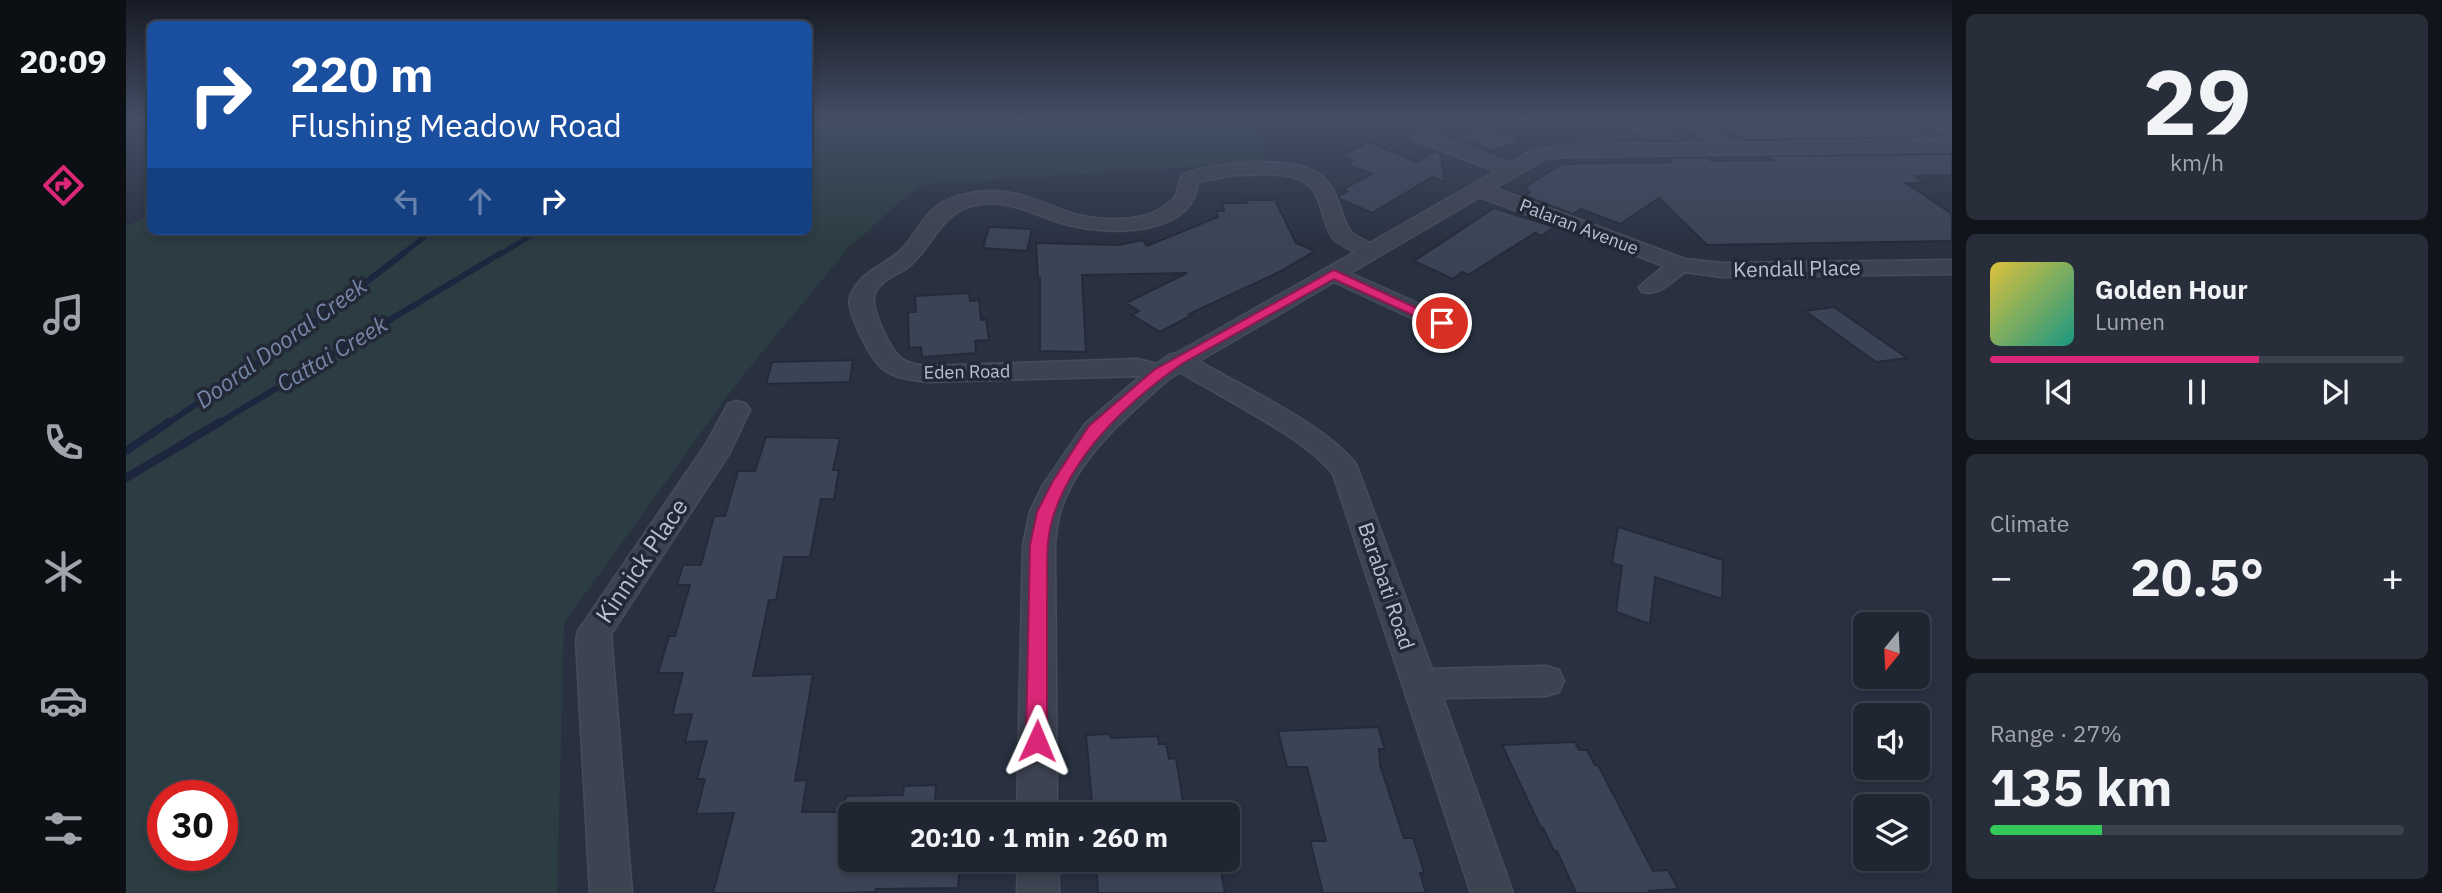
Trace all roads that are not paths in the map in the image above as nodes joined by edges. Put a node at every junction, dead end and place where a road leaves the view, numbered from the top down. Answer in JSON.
{"nodes":[{"id":1,"x":1483,"y":160,"type":"edge"},
{"id":2,"x":1530,"y":160,"type":"edge"},
{"id":3,"x":1511,"y":170,"type":"junction"},
{"id":4,"x":1478,"y":189,"type":"junction"},
{"id":5,"x":1373,"y":252,"type":"junction"},
{"id":6,"x":1681,"y":265,"type":"junction"},
{"id":7,"x":1947,"y":271,"type":"edge"},
{"id":8,"x":1334,"y":274,"type":"junction"},
{"id":9,"x":1650,"y":287,"type":"dead end"},
{"id":10,"x":1442,"y":323,"type":"dead end"},
{"id":11,"x":1169,"y":367,"type":"junction"},
{"id":12,"x":737,"y":410,"type":"dead end"},
{"id":13,"x":1546,"y":681,"type":"dead end"},
{"id":14,"x":1419,"y":684,"type":"junction"},
{"id":15,"x":1037,"y":802,"type":"edge"},
{"id":16,"x":1038,"y":872,"type":"edge"},
{"id":17,"x":611,"y":893,"type":"edge"},
{"id":18,"x":1038,"y":893,"type":"edge"},
{"id":19,"x":1492,"y":893,"type":"edge"}],
"edges":[{"from":1,"to":3,"type":"street"},
{"from":2,"to":3,"type":"street"},
{"from":3,"to":4,"type":"street"},
{"from":4,"to":5,"type":"street"},
{"from":4,"to":6,"type":"street","name":"Palaran Avenue"},
{"from":5,"to":8,"type":"street"},
{"from":5,"to":11,"type":"street","name":"Eden Road"},
{"from":6,"to":7,"type":"street","name":"Kendall Place"},
{"from":6,"to":9,"type":"street"},
{"from":8,"to":10,"type":"street"},
{"from":8,"to":11,"type":"street"},
{"from":11,"to":14,"type":"street","name":"Barabati Road"},
{"from":11,"to":15,"type":"street"},
{"from":12,"to":17,"type":"street","name":"Kinnick Place"},
{"from":13,"to":14,"type":"street"},
{"from":14,"to":19,"type":"street","name":"Barabati Road"},
{"from":16,"to":18,"type":"street"}]}
